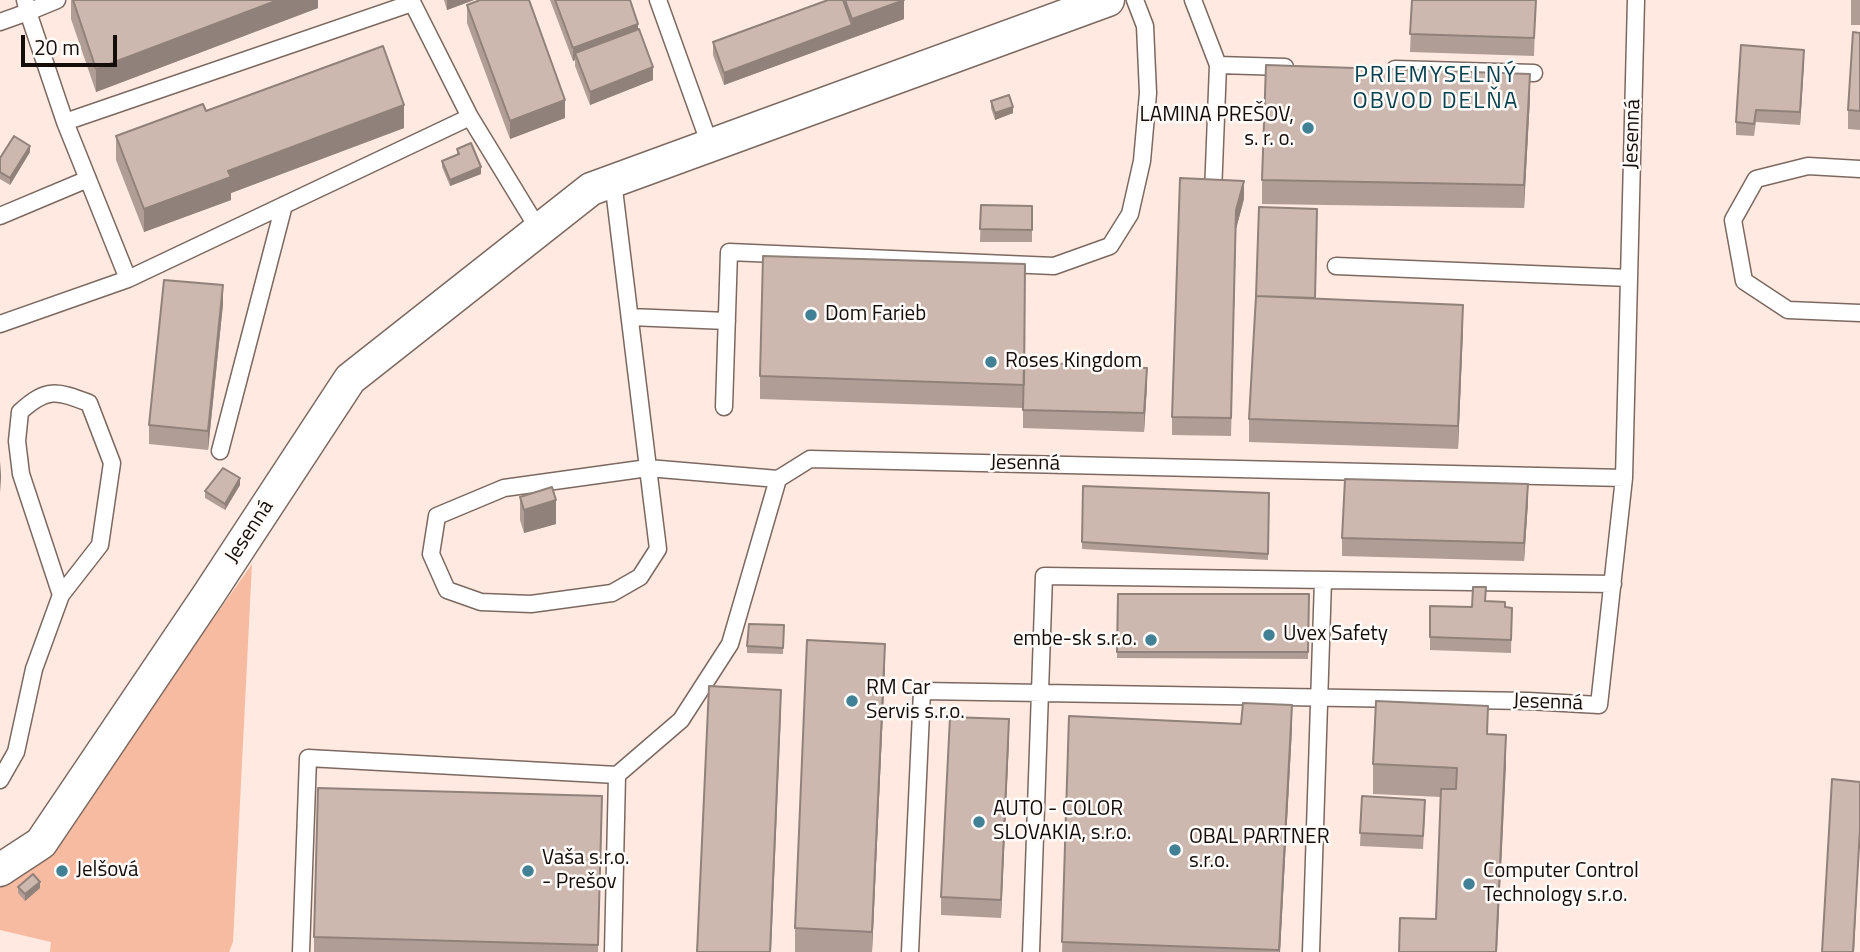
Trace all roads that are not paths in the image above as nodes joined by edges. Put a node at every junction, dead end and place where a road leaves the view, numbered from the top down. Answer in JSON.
{"nodes":[{"id":1,"x":57,"y":0,"type":"edge"},
{"id":2,"x":657,"y":0,"type":"edge"},
{"id":3,"x":1108,"y":0,"type":"edge"},
{"id":4,"x":1135,"y":0,"type":"edge"},
{"id":5,"x":1194,"y":0,"type":"edge"},
{"id":6,"x":1636,"y":0,"type":"edge"},
{"id":7,"x":412,"y":1,"type":"edge"},
{"id":8,"x":26,"y":6,"type":"edge"},
{"id":9,"x":0,"y":22,"type":"edge"},
{"id":10,"x":1218,"y":65,"type":"junction"},
{"id":11,"x":1306,"y":67,"type":"edge"},
{"id":12,"x":1373,"y":69,"type":"edge"},
{"id":13,"x":1534,"y":73,"type":"dead end"},
{"id":14,"x":470,"y":117,"type":"junction"},
{"id":15,"x":65,"y":122,"type":"junction"},
{"id":16,"x":710,"y":145,"type":"junction"},
{"id":17,"x":1860,"y":169,"type":"edge"},
{"id":18,"x":88,"y":179,"type":"junction"},
{"id":19,"x":614,"y":181,"type":"junction"},
{"id":20,"x":1213,"y":192,"type":"edge"},
{"id":21,"x":284,"y":205,"type":"junction"},
{"id":22,"x":0,"y":216,"type":"edge"},
{"id":23,"x":539,"y":230,"type":"junction"},
{"id":24,"x":1336,"y":266,"type":"dead end"},
{"id":25,"x":1629,"y":278,"type":"junction"},
{"id":26,"x":128,"y":279,"type":"junction"},
{"id":27,"x":1860,"y":313,"type":"edge"},
{"id":28,"x":630,"y":317,"type":"junction"},
{"id":29,"x":727,"y":321,"type":"junction"},
{"id":30,"x":0,"y":324,"type":"edge"},
{"id":31,"x":724,"y":407,"type":"dead end"},
{"id":32,"x":0,"y":441,"type":"edge"},
{"id":33,"x":17,"y":441,"type":"junction"},
{"id":34,"x":220,"y":451,"type":"dead end"},
{"id":35,"x":648,"y":468,"type":"junction"},
{"id":36,"x":1624,"y":478,"type":"junction"},
{"id":37,"x":778,"y":480,"type":"junction"},
{"id":38,"x":1323,"y":580,"type":"junction"},
{"id":39,"x":1613,"y":584,"type":"junction"},
{"id":40,"x":61,"y":595,"type":"junction"},
{"id":41,"x":1041,"y":694,"type":"junction"},
{"id":42,"x":1320,"y":699,"type":"junction"},
{"id":43,"x":617,"y":775,"type":"junction"},
{"id":44,"x":0,"y":780,"type":"edge"},
{"id":45,"x":0,"y":870,"type":"edge"},
{"id":46,"x":301,"y":952,"type":"edge"},
{"id":47,"x":613,"y":952,"type":"edge"},
{"id":48,"x":911,"y":952,"type":"edge"},
{"id":49,"x":1031,"y":952,"type":"edge"},
{"id":50,"x":1311,"y":952,"type":"edge"}],
"edges":[{"from":1,"to":8,"type":"lane"},
{"from":2,"to":16,"type":"lane"},
{"from":3,"to":16,"type":"street","name":"Jesenná"},
{"from":4,"to":29,"type":"lane"},
{"from":5,"to":10,"type":"lane"},
{"from":6,"to":25,"type":"lane","name":"Jesenná"},
{"from":7,"to":14,"type":"lane"},
{"from":7,"to":15,"type":"lane"},
{"from":8,"to":9,"type":"lane"},
{"from":8,"to":15,"type":"lane"},
{"from":10,"to":11,"type":"lane"},
{"from":10,"to":20,"type":"lane"},
{"from":12,"to":13,"type":"lane"},
{"from":14,"to":21,"type":"lane"},
{"from":14,"to":23,"type":"lane"},
{"from":15,"to":18,"type":"lane"},
{"from":16,"to":19,"type":"street","name":"Jesenná"},
{"from":17,"to":27,"type":"lane"},
{"from":18,"to":22,"type":"lane"},
{"from":18,"to":26,"type":"lane"},
{"from":19,"to":23,"type":"street","name":"Jesenná"},
{"from":19,"to":28,"type":"lane"},
{"from":21,"to":26,"type":"lane"},
{"from":21,"to":34,"type":"lane"},
{"from":23,"to":45,"type":"street","name":"Jesenná"},
{"from":24,"to":25,"type":"lane"},
{"from":25,"to":36,"type":"lane","name":"Jesenná"},
{"from":26,"to":30,"type":"lane"},
{"from":28,"to":29,"type":"lane"},
{"from":28,"to":35,"type":"lane"},
{"from":29,"to":31,"type":"lane"},
{"from":32,"to":33,"type":"lane"},
{"from":33,"to":40,"type":"lane"},
{"from":33,"to":40,"type":"lane"},
{"from":35,"to":35,"type":"lane"},
{"from":35,"to":37,"type":"lane"},
{"from":36,"to":37,"type":"lane","name":"Jesenná"},
{"from":36,"to":39,"type":"lane","name":"Jesenná"},
{"from":37,"to":43,"type":"lane"},
{"from":38,"to":39,"type":"lane"},
{"from":38,"to":41,"type":"lane"},
{"from":38,"to":42,"type":"lane"},
{"from":39,"to":42,"type":"lane","name":"Jesenná"},
{"from":40,"to":44,"type":"lane"},
{"from":41,"to":42,"type":"lane","name":"Jesenná"},
{"from":41,"to":48,"type":"lane","name":"Jesenná"},
{"from":41,"to":49,"type":"lane"},
{"from":42,"to":50,"type":"lane"},
{"from":43,"to":46,"type":"lane"},
{"from":43,"to":47,"type":"lane"}]}
